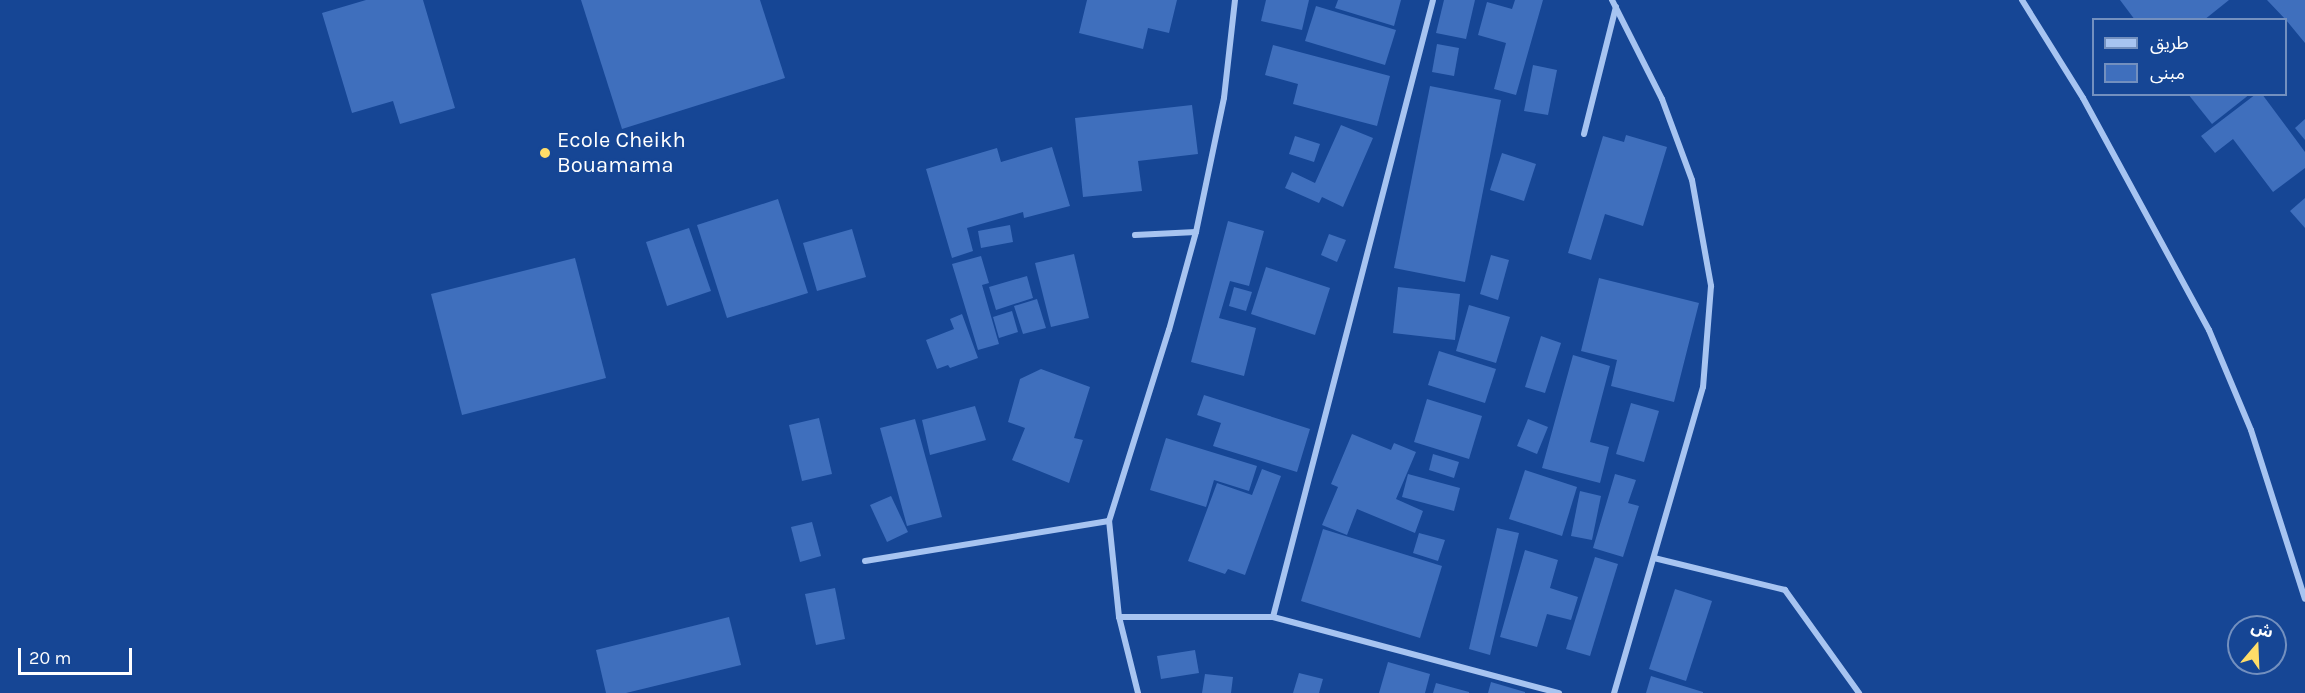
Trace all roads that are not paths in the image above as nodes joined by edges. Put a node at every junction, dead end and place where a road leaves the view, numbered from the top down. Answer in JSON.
{"nodes":[{"id":1,"x":1235,"y":0,"type":"edge"},
{"id":2,"x":1433,"y":0,"type":"edge"},
{"id":3,"x":2022,"y":0,"type":"edge"},
{"id":4,"x":1614,"y":3,"type":"edge"},
{"id":5,"x":1584,"y":134,"type":"dead end"},
{"id":6,"x":1196,"y":232,"type":"junction"},
{"id":7,"x":1135,"y":235,"type":"dead end"},
{"id":8,"x":1109,"y":521,"type":"junction"},
{"id":9,"x":1654,"y":558,"type":"junction"},
{"id":10,"x":865,"y":561,"type":"dead end"},
{"id":11,"x":2305,"y":599,"type":"edge"},
{"id":12,"x":1119,"y":617,"type":"junction"},
{"id":13,"x":1273,"y":617,"type":"junction"},
{"id":14,"x":1138,"y":693,"type":"edge"},
{"id":15,"x":1559,"y":693,"type":"edge"},
{"id":16,"x":1614,"y":693,"type":"edge"},
{"id":17,"x":1858,"y":693,"type":"edge"}],
"edges":[{"from":1,"to":6,"type":"street"},
{"from":2,"to":13,"type":"street"},
{"from":3,"to":11,"type":"street"},
{"from":4,"to":5,"type":"street"},
{"from":4,"to":9,"type":"street"},
{"from":6,"to":7,"type":"street"},
{"from":6,"to":8,"type":"street"},
{"from":8,"to":10,"type":"street"},
{"from":8,"to":12,"type":"street"},
{"from":9,"to":16,"type":"street"},
{"from":9,"to":17,"type":"street"},
{"from":12,"to":13,"type":"street"},
{"from":12,"to":14,"type":"street"},
{"from":13,"to":15,"type":"street"}]}
